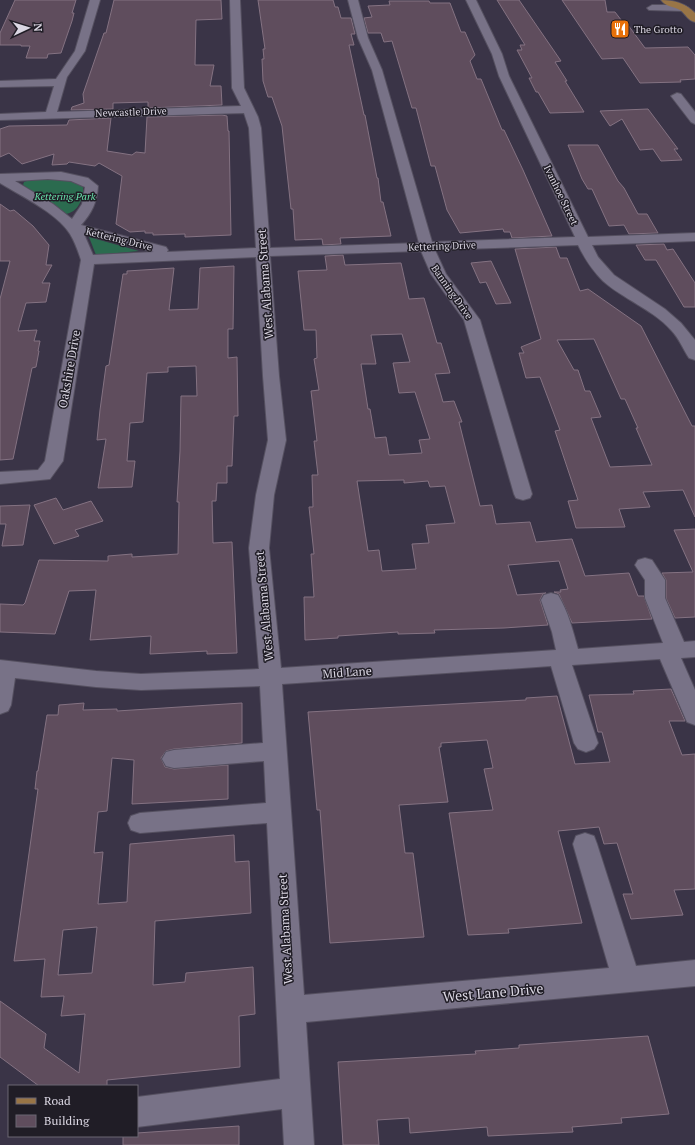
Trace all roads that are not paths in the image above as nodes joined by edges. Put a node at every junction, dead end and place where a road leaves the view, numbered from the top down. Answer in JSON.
{"nodes":[{"id":1,"x":95,"y":0,"type":"edge"},
{"id":2,"x":235,"y":0,"type":"edge"},
{"id":3,"x":353,"y":0,"type":"edge"},
{"id":4,"x":471,"y":0,"type":"edge"},
{"id":5,"x":666,"y":0,"type":"edge"},
{"id":6,"x":684,"y":4,"type":"edge"},
{"id":7,"x":654,"y":9,"type":"dead end"},
{"id":8,"x":695,"y":19,"type":"edge"},
{"id":9,"x":60,"y":82,"type":"junction"},
{"id":10,"x":0,"y":84,"type":"edge"},
{"id":11,"x":677,"y":96,"type":"dead end"},
{"id":12,"x":248,"y":109,"type":"junction"},
{"id":13,"x":51,"y":114,"type":"junction"},
{"id":14,"x":13,"y":116,"type":"junction"},
{"id":15,"x":0,"y":117,"type":"edge"},
{"id":16,"x":0,"y":120,"type":"edge"},
{"id":17,"x":695,"y":120,"type":"edge"},
{"id":18,"x":1,"y":178,"type":"edge"},
{"id":19,"x":72,"y":227,"type":"junction"},
{"id":20,"x":695,"y":237,"type":"edge"},
{"id":21,"x":583,"y":241,"type":"junction"},
{"id":22,"x":426,"y":246,"type":"junction"},
{"id":23,"x":263,"y":252,"type":"junction"},
{"id":24,"x":189,"y":255,"type":"junction"},
{"id":25,"x":88,"y":260,"type":"junction"},
{"id":26,"x":695,"y":356,"type":"edge"},
{"id":27,"x":0,"y":478,"type":"edge"},
{"id":28,"x":523,"y":494,"type":"dead end"},
{"id":29,"x":645,"y":565,"type":"dead end"},
{"id":30,"x":551,"y":600,"type":"dead end"},
{"id":31,"x":680,"y":650,"type":"edge"},
{"id":32,"x":564,"y":658,"type":"junction"},
{"id":33,"x":3,"y":669,"type":"edge"},
{"id":34,"x":271,"y":677,"type":"junction"},
{"id":35,"x":0,"y":705,"type":"edge"},
{"id":36,"x":695,"y":716,"type":"edge"},
{"id":37,"x":586,"y":743,"type":"dead end"},
{"id":38,"x":275,"y":751,"type":"junction"},
{"id":39,"x":174,"y":759,"type":"dead end"},
{"id":40,"x":278,"y":812,"type":"junction"},
{"id":41,"x":140,"y":823,"type":"dead end"},
{"id":42,"x":585,"y":844,"type":"dead end"},
{"id":43,"x":695,"y":973,"type":"edge"},
{"id":44,"x":626,"y":979,"type":"junction"},
{"id":45,"x":290,"y":1010,"type":"junction"},
{"id":46,"x":296,"y":1092,"type":"junction"},
{"id":47,"x":138,"y":1112,"type":"edge"},
{"id":48,"x":299,"y":1145,"type":"edge"}],
"edges":[{"from":1,"to":9,"type":"street"},
{"from":2,"to":12,"type":"street","name":"West Alabama Street"},
{"from":3,"to":22,"type":"street","name":"Banning Drive"},
{"from":4,"to":21,"type":"street","name":"Ivanhoe Street"},
{"from":5,"to":6,"type":"main road"},
{"from":6,"to":7,"type":"street"},
{"from":6,"to":8,"type":"main road"},
{"from":9,"to":10,"type":"street"},
{"from":9,"to":13,"type":"street"},
{"from":11,"to":17,"type":"street"},
{"from":12,"to":13,"type":"street","name":"Newcastle Drive"},
{"from":12,"to":23,"type":"street","name":"West Alabama Street"},
{"from":13,"to":14,"type":"street","name":"Newcastle Drive"},
{"from":14,"to":15,"type":"street","name":"Newcastle Drive"},
{"from":14,"to":16,"type":"street","name":"Newcastle Drive"},
{"from":18,"to":19,"type":"street","name":"Kettering Drive"},
{"from":18,"to":19,"type":"street","name":"Kettering Drive"},
{"from":19,"to":24,"type":"street","name":"Kettering Drive"},
{"from":19,"to":25,"type":"street","name":"Kettering Drive"},
{"from":20,"to":21,"type":"street","name":"Kettering Drive"},
{"from":21,"to":22,"type":"street","name":"Kettering Drive"},
{"from":21,"to":26,"type":"street","name":"Ivanhoe Street"},
{"from":22,"to":23,"type":"street","name":"Kettering Drive"},
{"from":22,"to":28,"type":"street","name":"Banning Drive"},
{"from":23,"to":24,"type":"street","name":"Kettering Drive"},
{"from":23,"to":34,"type":"street","name":"West Alabama Street"},
{"from":24,"to":25,"type":"street","name":"Kettering Drive"},
{"from":25,"to":27,"type":"street","name":"Oakshire Drive"},
{"from":29,"to":31,"type":"street"},
{"from":30,"to":32,"type":"street"},
{"from":31,"to":32,"type":"street","name":"Mid Lane"},
{"from":31,"to":36,"type":"street"},
{"from":32,"to":34,"type":"street","name":"Mid Lane"},
{"from":32,"to":37,"type":"street"},
{"from":33,"to":34,"type":"street","name":"Mid Lane"},
{"from":33,"to":35,"type":"street"},
{"from":34,"to":38,"type":"street","name":"West Alabama Street"},
{"from":38,"to":39,"type":"street"},
{"from":38,"to":40,"type":"street","name":"West Alabama Street"},
{"from":40,"to":41,"type":"street"},
{"from":40,"to":45,"type":"street","name":"West Alabama Street"},
{"from":42,"to":44,"type":"street"},
{"from":43,"to":44,"type":"street","name":"West Lane Drive"},
{"from":44,"to":45,"type":"street","name":"West Lane Drive"},
{"from":45,"to":46,"type":"street","name":"West Alabama Street"},
{"from":46,"to":47,"type":"street"},
{"from":46,"to":48,"type":"street","name":"West Alabama Street"}]}
